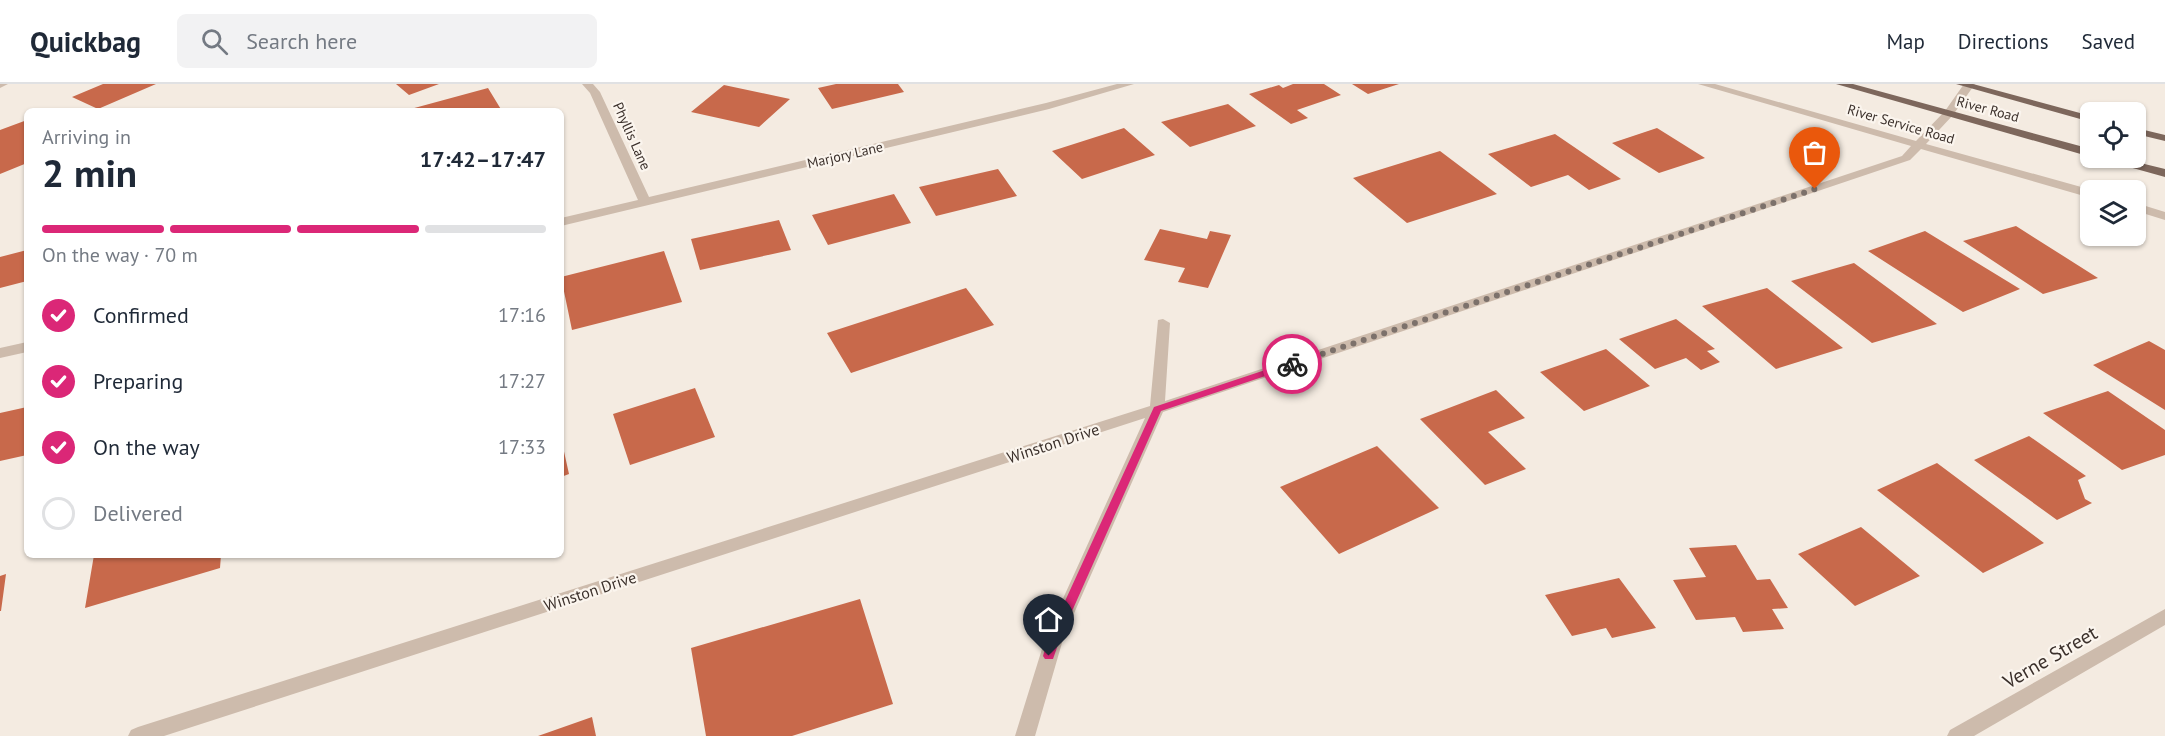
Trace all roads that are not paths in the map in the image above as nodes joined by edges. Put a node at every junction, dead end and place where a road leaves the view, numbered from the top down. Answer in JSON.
{"nodes":[{"id":1,"x":587,"y":84,"type":"edge"},
{"id":2,"x":1129,"y":84,"type":"edge"},
{"id":3,"x":1703,"y":84,"type":"edge"},
{"id":4,"x":1841,"y":84,"type":"edge"},
{"id":5,"x":1967,"y":85,"type":"edge"},
{"id":6,"x":1949,"y":113,"type":"junction"},
{"id":7,"x":2080,"y":116,"type":"edge"},
{"id":8,"x":2146,"y":133,"type":"edge"},
{"id":9,"x":2165,"y":138,"type":"edge"},
{"id":10,"x":1919,"y":144,"type":"junction"},
{"id":11,"x":2080,"y":150,"type":"edge"},
{"id":12,"x":2146,"y":168,"type":"edge"},
{"id":13,"x":2165,"y":173,"type":"edge"},
{"id":14,"x":2080,"y":191,"type":"edge"},
{"id":15,"x":645,"y":202,"type":"junction"},
{"id":16,"x":2146,"y":210,"type":"edge"},
{"id":17,"x":2165,"y":216,"type":"edge"},
{"id":18,"x":564,"y":221,"type":"edge"},
{"id":19,"x":1163,"y":323,"type":"dead end"},
{"id":20,"x":24,"y":348,"type":"edge"},
{"id":21,"x":0,"y":353,"type":"edge"},
{"id":22,"x":1157,"y":409,"type":"junction"},
{"id":23,"x":2165,"y":616,"type":"edge"},
{"id":24,"x":138,"y":736,"type":"edge"},
{"id":25,"x":1024,"y":736,"type":"edge"},
{"id":26,"x":1957,"y":736,"type":"edge"}],
"edges":[{"from":1,"to":15,"type":"street","name":"Phyllis Lane"},
{"from":2,"to":15,"type":"street","name":"Marjory Lane"},
{"from":3,"to":10,"type":"street","name":"River Service Road"},
{"from":4,"to":6,"type":"main road","name":"River Road"},
{"from":5,"to":6,"type":"street","name":"Winston Drive"},
{"from":5,"to":7,"type":"main road","name":"River Road"},
{"from":6,"to":10,"type":"street","name":"Winston Drive"},
{"from":6,"to":11,"type":"main road","name":"River Road"},
{"from":8,"to":9,"type":"main road"},
{"from":10,"to":14,"type":"street","name":"River Service Road"},
{"from":10,"to":22,"type":"street","name":"Winston Drive"},
{"from":12,"to":13,"type":"main road"},
{"from":15,"to":18,"type":"street","name":"Marjory Lane"},
{"from":16,"to":17,"type":"street"},
{"from":19,"to":22,"type":"street"},
{"from":20,"to":21,"type":"street"},
{"from":22,"to":24,"type":"street","name":"Winston Drive"},
{"from":22,"to":25,"type":"street"},
{"from":23,"to":26,"type":"street","name":"Verne Street"}]}
